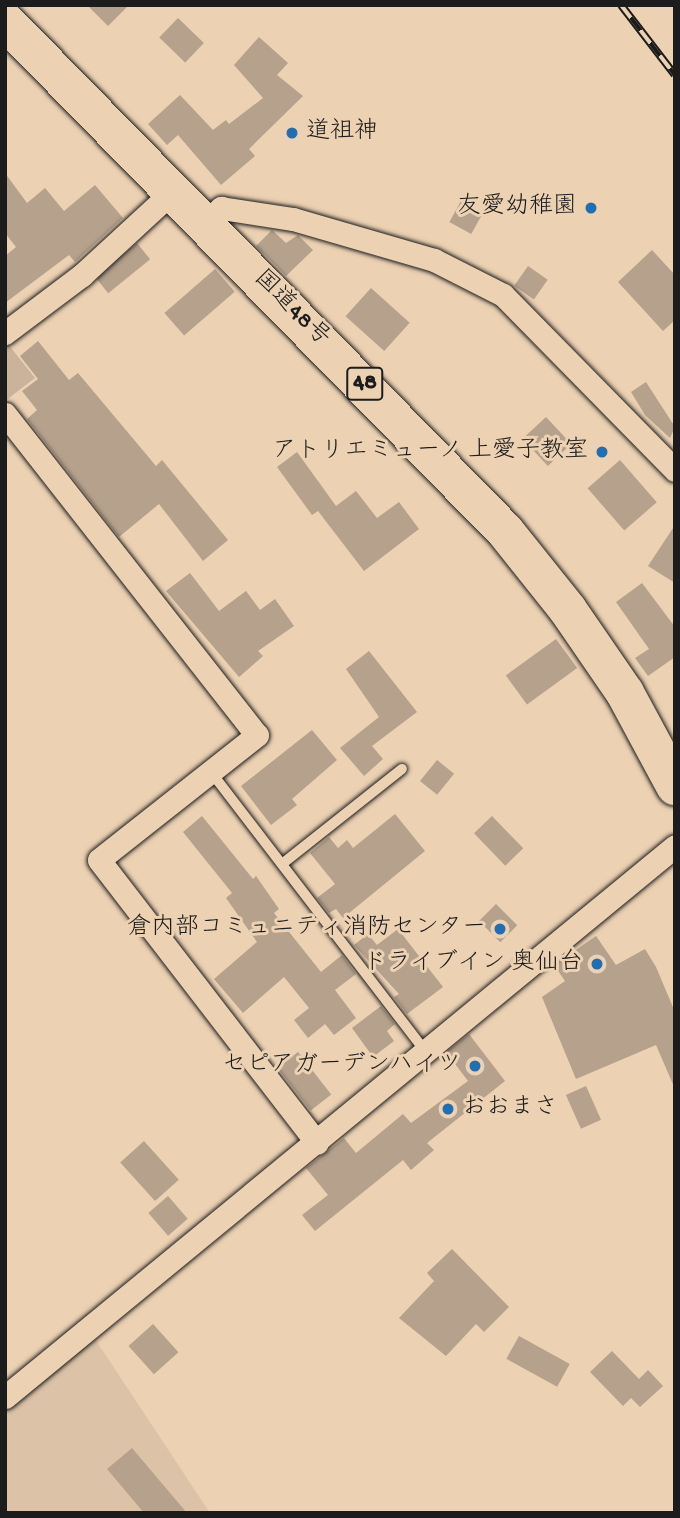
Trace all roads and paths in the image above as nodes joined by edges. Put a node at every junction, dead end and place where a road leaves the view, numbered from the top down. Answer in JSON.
{"nodes":[{"id":1,"x":5,"y":21,"type":"edge"},
{"id":2,"x":173,"y":191,"type":"junction"},
{"id":3,"x":206,"y":222,"type":"junction"},
{"id":4,"x":5,"y":333,"type":"edge"},
{"id":5,"x":5,"y":414,"type":"edge"},
{"id":6,"x":675,"y":470,"type":"edge"},
{"id":7,"x":402,"y":769,"type":"dead end"},
{"id":8,"x":211,"y":772,"type":"junction"},
{"id":9,"x":675,"y":786,"type":"edge"},
{"id":10,"x":675,"y":846,"type":"edge"},
{"id":11,"x":282,"y":864,"type":"junction"},
{"id":12,"x":427,"y":1053,"type":"junction"},
{"id":13,"x":317,"y":1143,"type":"junction"},
{"id":14,"x":5,"y":1397,"type":"edge"}],
"edges":[{"from":1,"to":2,"type":"highway","name":"国道48号","number":"48"},
{"from":2,"to":3,"type":"highway","name":"国道48号","number":"48"},
{"from":2,"to":4,"type":"street"},
{"from":3,"to":6,"type":"street"},
{"from":3,"to":9,"type":"highway","name":"国道48号","number":"48"},
{"from":5,"to":8,"type":"street"},
{"from":7,"to":11,"type":"lane"},
{"from":8,"to":11,"type":"lane"},
{"from":8,"to":13,"type":"street"},
{"from":10,"to":12,"type":"street"},
{"from":11,"to":12,"type":"lane"},
{"from":12,"to":13,"type":"street"},
{"from":13,"to":14,"type":"street"}]}
